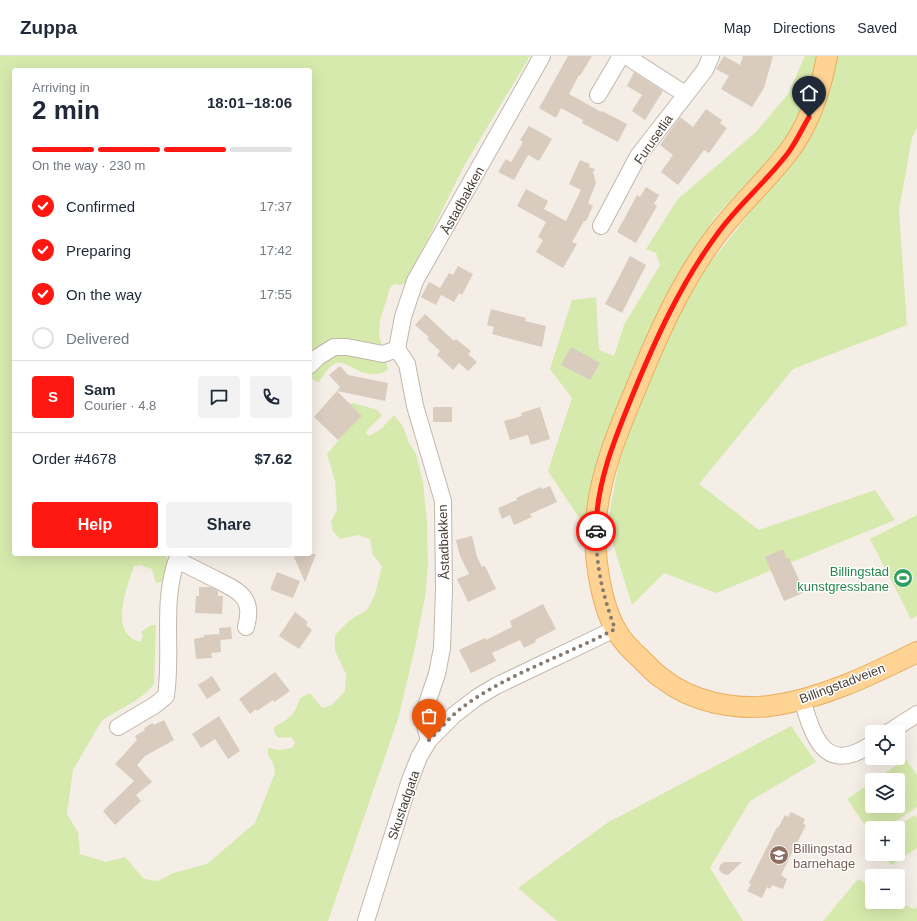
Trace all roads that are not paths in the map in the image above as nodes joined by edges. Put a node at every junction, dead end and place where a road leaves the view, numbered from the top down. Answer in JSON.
{"nodes":[{"id":1,"x":542,"y":56,"type":"edge"},
{"id":2,"x":621,"y":56,"type":"edge"},
{"id":3,"x":626,"y":56,"type":"edge"},
{"id":4,"x":711,"y":56,"type":"edge"},
{"id":5,"x":827,"y":56,"type":"edge"},
{"id":6,"x":685,"y":94,"type":"junction"},
{"id":7,"x":598,"y":95,"type":"dead end"},
{"id":8,"x":602,"y":226,"type":"dead end"},
{"id":9,"x":397,"y":349,"type":"junction"},
{"id":10,"x":312,"y":363,"type":"edge"},
{"id":11,"x":178,"y":557,"type":"edge"},
{"id":12,"x":246,"y":627,"type":"dead end"},
{"id":13,"x":615,"y":629,"type":"junction"},
{"id":14,"x":917,"y":652,"type":"edge"},
{"id":15,"x":802,"y":700,"type":"junction"},
{"id":16,"x":917,"y":714,"type":"edge"},
{"id":17,"x":900,"y":725,"type":"edge"},
{"id":18,"x":118,"y":727,"type":"dead end"},
{"id":19,"x":429,"y":740,"type":"junction"},
{"id":20,"x":865,"y":747,"type":"edge"},
{"id":21,"x":366,"y":921,"type":"edge"}],
"edges":[{"from":1,"to":9,"type":"street","name":"Åstadbakken"},
{"from":2,"to":7,"type":"street"},
{"from":3,"to":6,"type":"street"},
{"from":4,"to":6,"type":"street","name":"Furusetlia"},
{"from":5,"to":13,"type":"main road","name":"Billingstadveien"},
{"from":6,"to":8,"type":"street","name":"Furusetlia"},
{"from":9,"to":10,"type":"street"},
{"from":9,"to":19,"type":"street","name":"Åstadbakken"},
{"from":11,"to":12,"type":"street"},
{"from":11,"to":18,"type":"street"},
{"from":13,"to":15,"type":"main road","name":"Billingstadveien"},
{"from":13,"to":19,"type":"street","name":"Skustadgata"},
{"from":14,"to":15,"type":"main road","name":"Billingstadveien"},
{"from":15,"to":20,"type":"street"},
{"from":16,"to":17,"type":"street"},
{"from":19,"to":21,"type":"street","name":"Skustadgata"}]}
